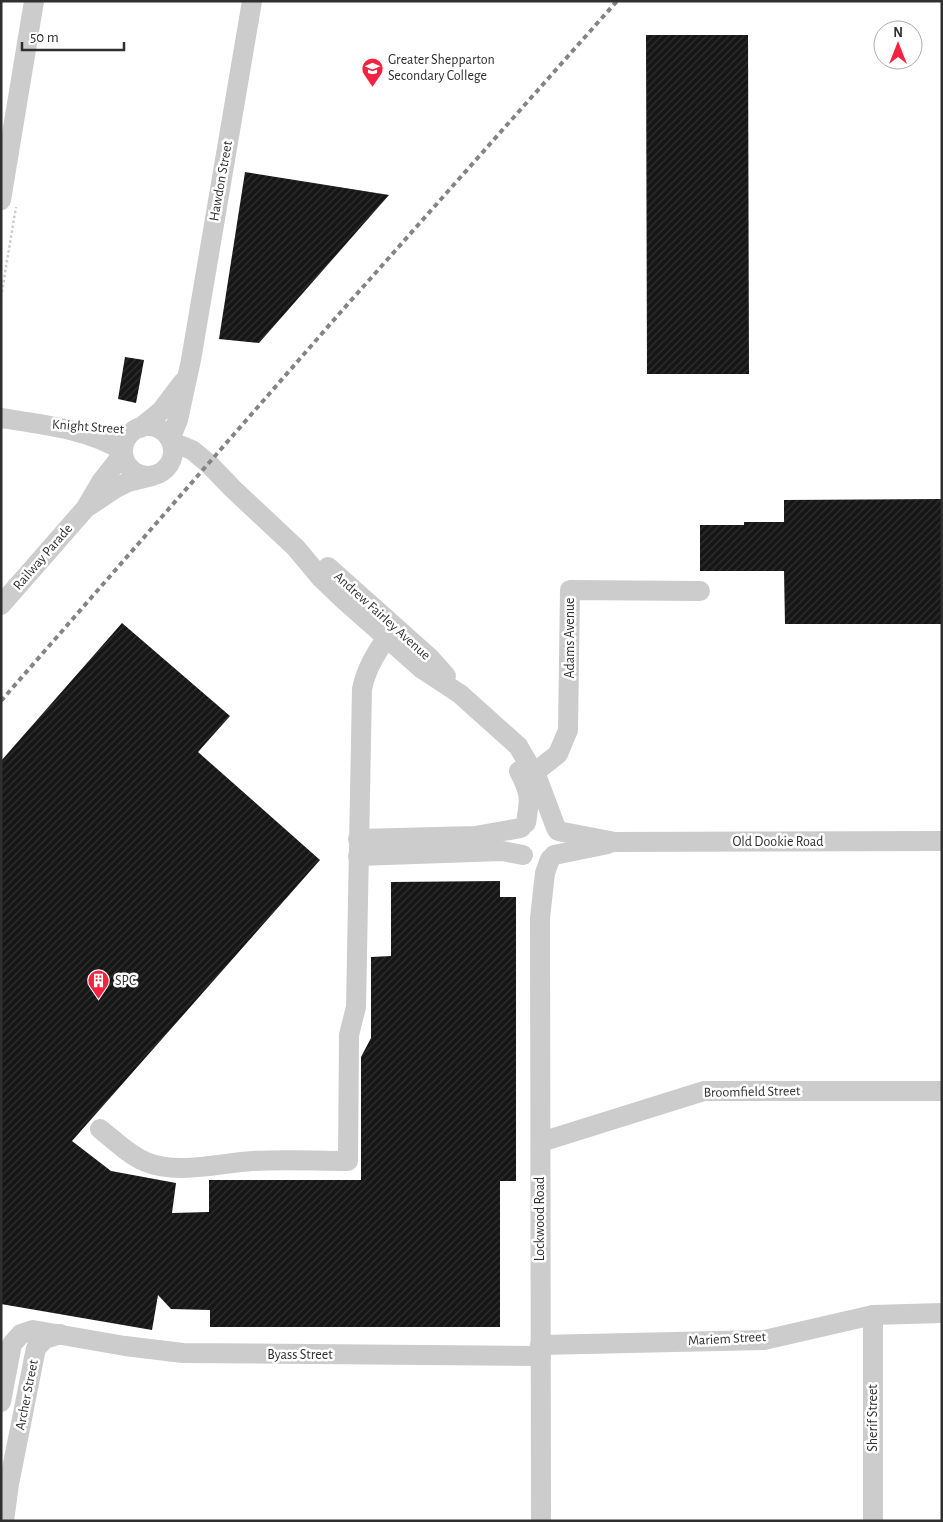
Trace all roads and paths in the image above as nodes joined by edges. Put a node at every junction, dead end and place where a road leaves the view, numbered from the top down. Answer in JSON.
{"nodes":[{"id":1,"x":34,"y":1,"type":"edge"},
{"id":2,"x":252,"y":1,"type":"edge"},
{"id":3,"x":7,"y":129,"type":"edge"},
{"id":4,"x":1,"y":200,"type":"edge"},
{"id":5,"x":192,"y":360,"type":"junction"},
{"id":6,"x":1,"y":418,"type":"edge"},
{"id":7,"x":40,"y":424,"type":"junction"},
{"id":8,"x":138,"y":429,"type":"junction"},
{"id":9,"x":171,"y":441,"type":"junction"},
{"id":10,"x":123,"y":453,"type":"junction"},
{"id":11,"x":162,"y":471,"type":"junction"},
{"id":12,"x":233,"y":489,"type":"junction"},
{"id":13,"x":85,"y":509,"type":"junction"},
{"id":14,"x":700,"y":591,"type":"dead end"},
{"id":15,"x":1,"y":605,"type":"edge"},
{"id":16,"x":391,"y":633,"type":"junction"},
{"id":17,"x":498,"y":729,"type":"junction"},
{"id":18,"x":533,"y":771,"type":"junction"},
{"id":19,"x":523,"y":826,"type":"junction"},
{"id":20,"x":557,"y":829,"type":"junction"},
{"id":21,"x":942,"y":841,"type":"edge"},
{"id":22,"x":615,"y":842,"type":"junction"},
{"id":23,"x":358,"y":847,"type":"junction"},
{"id":24,"x":525,"y":856,"type":"junction"},
{"id":25,"x":552,"y":857,"type":"junction"},
{"id":26,"x":540,"y":918,"type":"junction"},
{"id":27,"x":942,"y":1091,"type":"edge"},
{"id":28,"x":100,"y":1128,"type":"dead end"},
{"id":29,"x":540,"y":1142,"type":"junction"},
{"id":30,"x":942,"y":1313,"type":"edge"},
{"id":31,"x":873,"y":1314,"type":"junction"},
{"id":32,"x":60,"y":1334,"type":"junction"},
{"id":33,"x":541,"y":1350,"type":"junction"},
{"id":34,"x":1,"y":1402,"type":"edge"},
{"id":35,"x":4,"y":1521,"type":"edge"},
{"id":36,"x":541,"y":1521,"type":"edge"},
{"id":37,"x":873,"y":1521,"type":"edge"}],
"edges":[{"from":1,"to":3,"type":"street"},
{"from":2,"to":5,"type":"street","name":"Hawdon Street"},
{"from":3,"to":4,"type":"street"},
{"from":5,"to":8,"type":"street","name":"Hawdon Street"},
{"from":5,"to":9,"type":"street","name":"Hawdon Street"},
{"from":6,"to":7,"type":"street","name":"Knight Street"},
{"from":7,"to":8,"type":"street","name":"Knight Street"},
{"from":7,"to":10,"type":"street","name":"Knight Street"},
{"from":8,"to":9,"type":"street"},
{"from":8,"to":10,"type":"street"},
{"from":9,"to":11,"type":"street"},
{"from":9,"to":12,"type":"street","name":"Andrew Fairley Avenue"},
{"from":10,"to":11,"type":"street"},
{"from":10,"to":13,"type":"street","name":"Railway Parade"},
{"from":11,"to":12,"type":"street","name":"Andrew Fairley Avenue"},
{"from":11,"to":13,"type":"street","name":"Railway Parade"},
{"from":12,"to":16,"type":"street","name":"Andrew Fairley Avenue"},
{"from":13,"to":15,"type":"street","name":"Railway Parade"},
{"from":14,"to":18,"type":"street","name":"Adams Avenue"},
{"from":16,"to":17,"type":"street","name":"Andrew Fairley Avenue"},
{"from":16,"to":23,"type":"street"},
{"from":17,"to":18,"type":"street","name":"Andrew Fairley Avenue"},
{"from":17,"to":19,"type":"street","name":"Andrew Fairley Avenue"},
{"from":18,"to":20,"type":"street","name":"Andrew Fairley Avenue"},
{"from":19,"to":20,"type":"street"},
{"from":19,"to":23,"type":"street"},
{"from":19,"to":24,"type":"street"},
{"from":20,"to":22,"type":"street","name":"Old Dookie Road"},
{"from":20,"to":25,"type":"street"},
{"from":21,"to":22,"type":"street","name":"Old Dookie Road"},
{"from":22,"to":25,"type":"street","name":"Old Dookie Road"},
{"from":23,"to":24,"type":"street"},
{"from":23,"to":28,"type":"street"},
{"from":24,"to":25,"type":"street"},
{"from":24,"to":26,"type":"street","name":"Lockwood Road"},
{"from":25,"to":26,"type":"street","name":"Lockwood Road"},
{"from":26,"to":29,"type":"street","name":"Lockwood Road"},
{"from":27,"to":29,"type":"street","name":"Broomfield Street"},
{"from":29,"to":33,"type":"street","name":"Lockwood Road"},
{"from":30,"to":31,"type":"street","name":"Mariem Street"},
{"from":31,"to":33,"type":"street","name":"Mariem Street"},
{"from":31,"to":37,"type":"street","name":"Sherif Street"},
{"from":32,"to":33,"type":"street","name":"Byass Street"},
{"from":32,"to":34,"type":"street","name":"Archer Street"},
{"from":32,"to":35,"type":"street","name":"Archer Street"},
{"from":33,"to":36,"type":"street","name":"Lockwood Road"}]}
